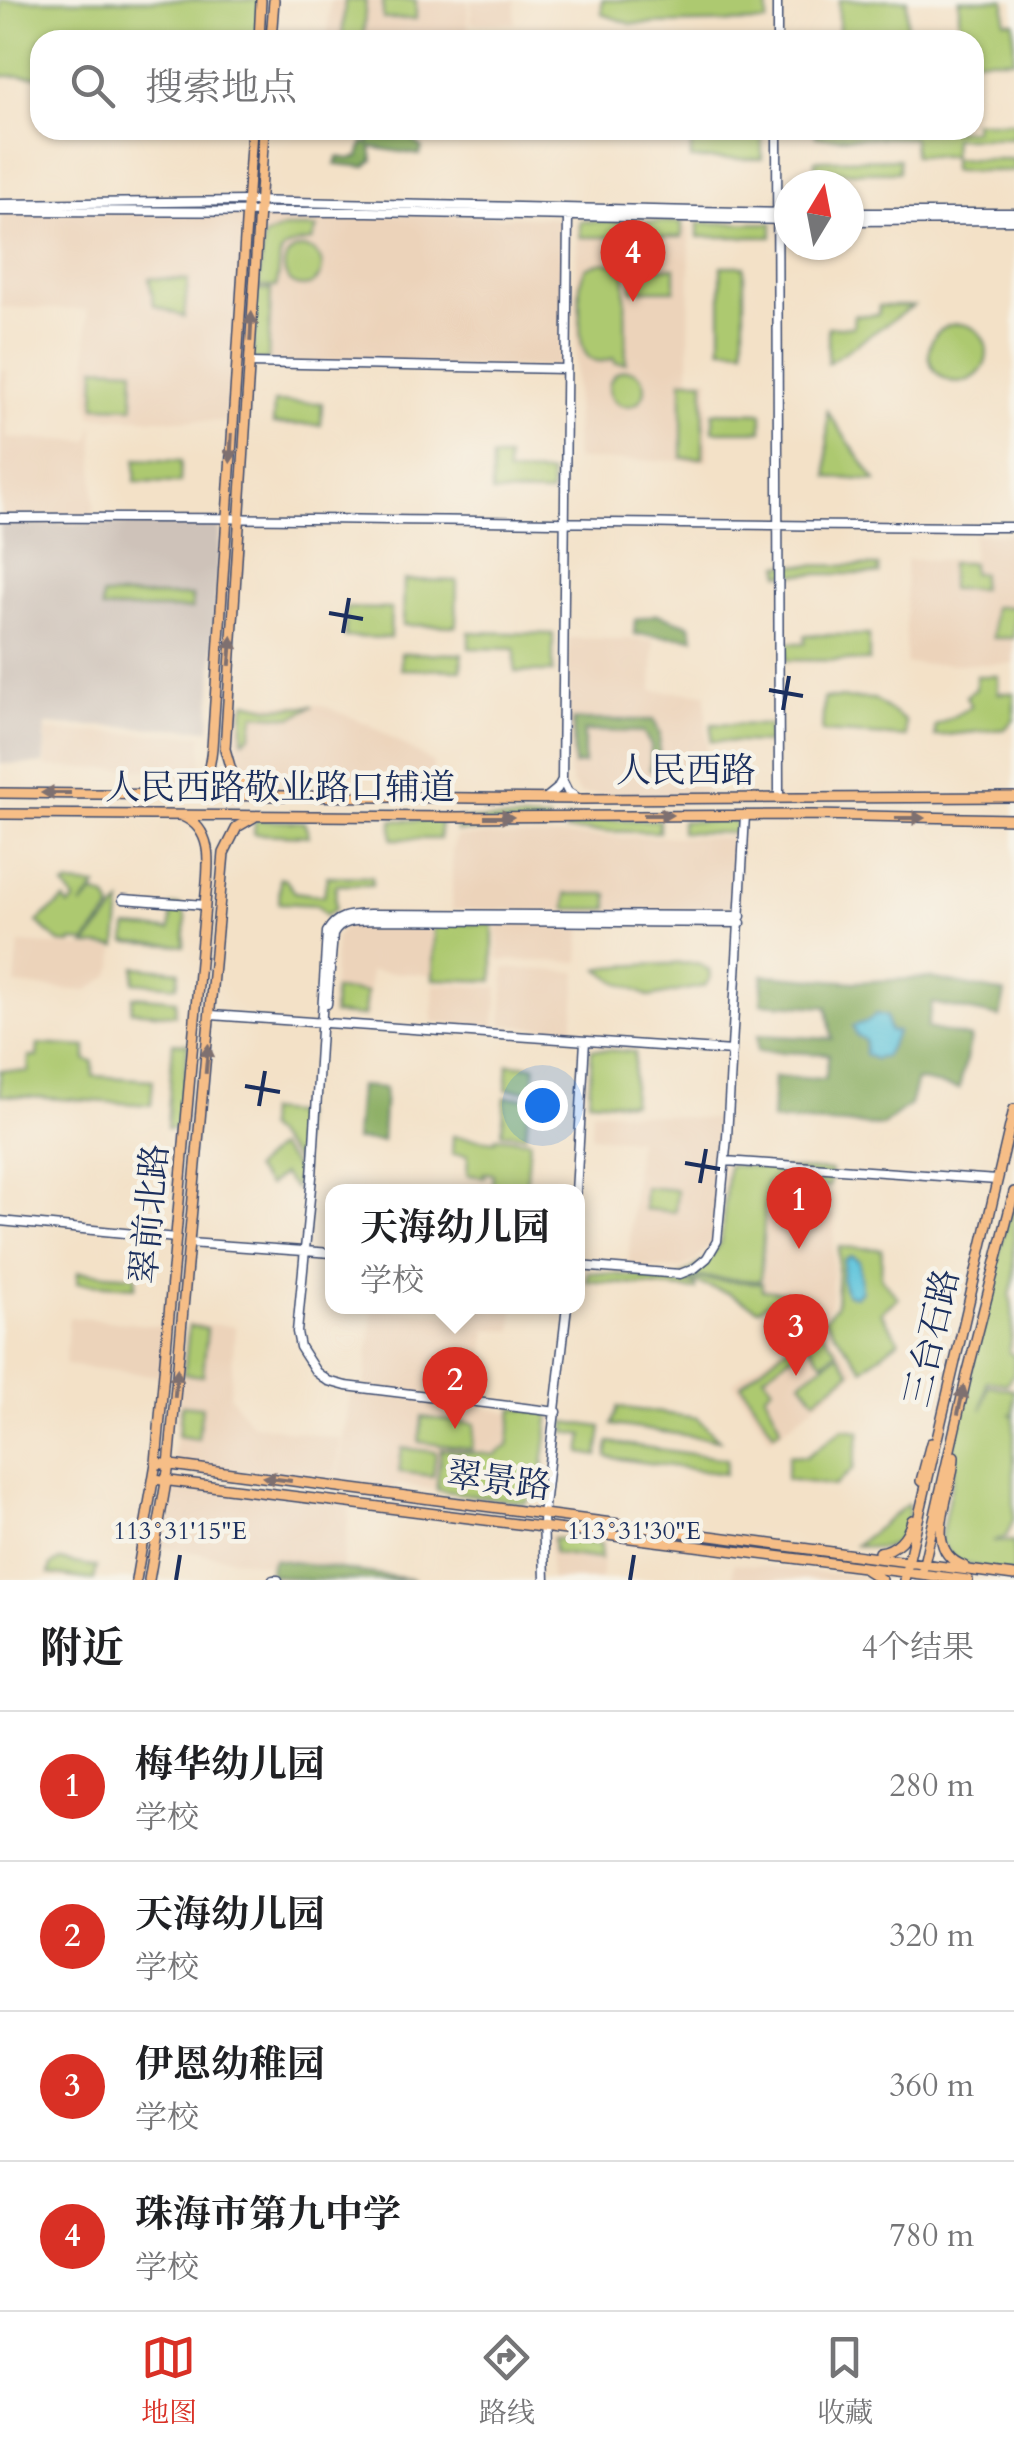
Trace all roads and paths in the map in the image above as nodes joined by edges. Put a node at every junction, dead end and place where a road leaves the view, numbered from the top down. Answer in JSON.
{"nodes":[{"id":1,"x":261,"y":0,"type":"edge"},
{"id":2,"x":274,"y":0,"type":"edge"},
{"id":3,"x":777,"y":0,"type":"edge"},
{"id":4,"x":259,"y":30,"type":"edge"},
{"id":5,"x":272,"y":30,"type":"edge"},
{"id":6,"x":777,"y":30,"type":"edge"},
{"id":7,"x":252,"y":140,"type":"edge"},
{"id":8,"x":263,"y":140,"type":"edge"},
{"id":9,"x":777,"y":140,"type":"edge"},
{"id":10,"x":777,"y":170,"type":"edge"},
{"id":11,"x":662,"y":200,"type":"dead end"},
{"id":12,"x":253,"y":206,"type":"junction"},
{"id":13,"x":0,"y":208,"type":"edge"},
{"id":14,"x":662,"y":212,"type":"junction"},
{"id":15,"x":568,"y":214,"type":"junction"},
{"id":16,"x":1014,"y":216,"type":"edge"},
{"id":17,"x":774,"y":217,"type":"edge"},
{"id":18,"x":774,"y":217,"type":"edge"},
{"id":19,"x":864,"y":217,"type":"edge"},
{"id":20,"x":777,"y":260,"type":"edge"},
{"id":21,"x":249,"y":363,"type":"junction"},
{"id":22,"x":566,"y":368,"type":"junction"},
{"id":23,"x":226,"y":516,"type":"junction"},
{"id":24,"x":241,"y":516,"type":"junction"},
{"id":25,"x":0,"y":518,"type":"edge"},
{"id":26,"x":566,"y":523,"type":"junction"},
{"id":27,"x":778,"y":527,"type":"junction"},
{"id":28,"x":1014,"y":527,"type":"edge"},
{"id":29,"x":562,"y":780,"type":"junction"},
{"id":30,"x":0,"y":793,"type":"edge"},
{"id":31,"x":182,"y":793,"type":"junction"},
{"id":32,"x":263,"y":794,"type":"junction"},
{"id":33,"x":1014,"y":796,"type":"edge"},
{"id":34,"x":840,"y":797,"type":"junction"},
{"id":35,"x":546,"y":798,"type":"junction"},
{"id":36,"x":560,"y":798,"type":"joint"},
{"id":37,"x":778,"y":798,"type":"junction"},
{"id":38,"x":580,"y":799,"type":"junction"},
{"id":39,"x":0,"y":814,"type":"edge"},
{"id":40,"x":179,"y":815,"type":"junction"},
{"id":41,"x":560,"y":815,"type":"joint"},
{"id":42,"x":746,"y":815,"type":"junction"},
{"id":43,"x":262,"y":816,"type":"junction"},
{"id":44,"x":840,"y":817,"type":"junction"},
{"id":45,"x":1014,"y":819,"type":"edge"},
{"id":46,"x":123,"y":899,"type":"dead end"},
{"id":47,"x":205,"y":905,"type":"junction"},
{"id":48,"x":741,"y":920,"type":"junction"},
{"id":49,"x":211,"y":1015,"type":"junction"},
{"id":50,"x":322,"y":1023,"type":"junction"},
{"id":51,"x":585,"y":1041,"type":"junction"},
{"id":52,"x":732,"y":1051,"type":"junction"},
{"id":53,"x":1014,"y":1109,"type":"edge"},
{"id":54,"x":725,"y":1161,"type":"junction"},
{"id":55,"x":997,"y":1180,"type":"junction"},
{"id":56,"x":576,"y":1184,"type":"edge"},
{"id":57,"x":1014,"y":1192,"type":"edge"},
{"id":58,"x":0,"y":1221,"type":"edge"},
{"id":59,"x":176,"y":1238,"type":"junction"},
{"id":60,"x":189,"y":1242,"type":"junction"},
{"id":61,"x":306,"y":1252,"type":"junction"},
{"id":62,"x":325,"y":1253,"type":"edge"},
{"id":63,"x":585,"y":1267,"type":"edge"},
{"id":64,"x":566,"y":1314,"type":"edge"},
{"id":65,"x":557,"y":1412,"type":"junction"},
{"id":66,"x":944,"y":1412,"type":"junction"},
{"id":67,"x":954,"y":1434,"type":"junction"},
{"id":68,"x":156,"y":1463,"type":"junction"},
{"id":69,"x":169,"y":1465,"type":"junction"},
{"id":70,"x":154,"y":1479,"type":"junction"},
{"id":71,"x":167,"y":1480,"type":"junction"},
{"id":72,"x":543,"y":1520,"type":"junction"},
{"id":73,"x":860,"y":1554,"type":"junction"},
{"id":74,"x":908,"y":1560,"type":"junction"},
{"id":75,"x":925,"y":1563,"type":"junction"},
{"id":76,"x":854,"y":1566,"type":"junction"},
{"id":77,"x":1001,"y":1574,"type":"junction"},
{"id":78,"x":905,"y":1576,"type":"edge"},
{"id":79,"x":1014,"y":1576,"type":"edge"},
{"id":80,"x":920,"y":1577,"type":"edge"},
{"id":81,"x":136,"y":1580,"type":"edge"},
{"id":82,"x":149,"y":1580,"type":"edge"},
{"id":83,"x":544,"y":1580,"type":"edge"},
{"id":84,"x":882,"y":1580,"type":"edge"},
{"id":85,"x":968,"y":1580,"type":"edge"}],
"edges":[{"from":1,"to":4,"type":"main road"},
{"from":2,"to":5,"type":"main road"},
{"from":3,"to":6,"type":"street"},
{"from":7,"to":12,"type":"main road"},
{"from":8,"to":12,"type":"main road"},
{"from":9,"to":10,"type":"street"},
{"from":11,"to":14,"type":"street"},
{"from":12,"to":13,"type":"street"},
{"from":12,"to":15,"type":"street"},
{"from":21,"to":12,"type":"main road","one_way":true},
{"from":12,"to":23,"type":"main road","one_way":true},
{"from":14,"to":15,"type":"street"},
{"from":14,"to":17,"type":"street"},
{"from":15,"to":18,"type":"street"},
{"from":15,"to":22,"type":"street"},
{"from":16,"to":19,"type":"street"},
{"from":20,"to":27,"type":"street"},
{"from":21,"to":22,"type":"street"},
{"from":21,"to":24,"type":"main road"},
{"from":22,"to":26,"type":"street"},
{"from":23,"to":24,"type":"street"},
{"from":23,"to":25,"type":"street"},
{"from":23,"to":31,"type":"main road"},
{"from":24,"to":26,"type":"street"},
{"from":32,"to":24,"type":"main road","one_way":true},
{"from":26,"to":27,"type":"street"},
{"from":26,"to":29,"type":"street"},
{"from":27,"to":28,"type":"street"},
{"from":27,"to":37,"type":"street"},
{"from":29,"to":35,"type":"street"},
{"from":29,"to":38,"type":"street"},
{"from":31,"to":30,"type":"main road","name":"人民西路敬业路口辅道","one_way":true},
{"from":31,"to":32,"type":"main road","name":"人民西路敬业路口辅道"},
{"from":32,"to":35,"type":"main road","name":"人民西路敬业路口辅道"},
{"from":33,"to":34,"type":"main road","name":"人民西路"},
{"from":34,"to":37,"type":"main road","name":"人民西路"},
{"from":34,"to":44,"type":"main road"},
{"from":35,"to":36,"type":"main road","name":"人民西路敬业路口辅道"},
{"from":36,"to":38,"type":"main road","name":"人民西路"},
{"from":37,"to":38,"type":"main road","name":"人民西路"},
{"from":39,"to":40,"type":"main road","name":"人民西路敬业路口辅道"},
{"from":40,"to":43,"type":"main road","name":"人民西路敬业路口辅道"},
{"from":40,"to":47,"type":"main road","name":"翠前北路"},
{"from":41,"to":42,"type":"main road","name":"人民西路","one_way":true},
{"from":43,"to":41,"type":"main road","name":"人民西路敬业路口辅道","one_way":true},
{"from":42,"to":44,"type":"main road","name":"人民西路"},
{"from":42,"to":48,"type":"street"},
{"from":43,"to":49,"type":"main road","name":"翠前北路"},
{"from":44,"to":45,"type":"main road","name":"人民西路","one_way":true},
{"from":46,"to":47,"type":"street"},
{"from":47,"to":59,"type":"main road","name":"翠前北路"},
{"from":48,"to":50,"type":"street"},
{"from":48,"to":52,"type":"street"},
{"from":49,"to":50,"type":"street"},
{"from":60,"to":49,"type":"main road","name":"翠前北路","one_way":true},
{"from":50,"to":51,"type":"street"},
{"from":50,"to":61,"type":"street"},
{"from":51,"to":52,"type":"street"},
{"from":51,"to":56,"type":"street"},
{"from":52,"to":54,"type":"street"},
{"from":53,"to":55,"type":"main road","name":"三台石路"},
{"from":54,"to":55,"type":"street"},
{"from":54,"to":63,"type":"street"},
{"from":55,"to":66,"type":"main road","name":"三台石路"},
{"from":67,"to":57,"type":"main road","name":"三台石路","one_way":true},
{"from":58,"to":59,"type":"street"},
{"from":59,"to":68,"type":"main road","name":"翠前北路"},
{"from":60,"to":61,"type":"street"},
{"from":69,"to":60,"type":"main road","name":"翠前北路","one_way":true},
{"from":61,"to":62,"type":"street"},
{"from":61,"to":65,"type":"street"},
{"from":64,"to":65,"type":"street"},
{"from":65,"to":72,"type":"street"},
{"from":66,"to":73,"type":"main road"},
{"from":66,"to":74,"type":"main road","name":"三台石路"},
{"from":67,"to":75,"type":"main road","name":"三台石路"},
{"from":67,"to":77,"type":"main road"},
{"from":68,"to":69,"type":"main road","name":"翠景路"},
{"from":68,"to":70,"type":"main road","name":"翠前北路"},
{"from":69,"to":71,"type":"main road","name":"翠前北路"},
{"from":72,"to":69,"type":"main road","name":"翠景路","one_way":true},
{"from":70,"to":71,"type":"main road","name":"翠景路"},
{"from":70,"to":81,"type":"main road","name":"翠前北路"},
{"from":71,"to":72,"type":"main road","name":"翠景路"},
{"from":71,"to":82,"type":"main road","name":"翠前北路"},
{"from":72,"to":73,"type":"main road","name":"翠景路"},
{"from":72,"to":76,"type":"main road","name":"翠景路"},
{"from":72,"to":83,"type":"street"},
{"from":73,"to":74,"type":"main road","name":"翠景路"},
{"from":74,"to":75,"type":"main road","name":"翠景路"},
{"from":74,"to":78,"type":"main road","name":"三台石路"},
{"from":75,"to":77,"type":"main road","name":"翠景路"},
{"from":75,"to":80,"type":"main road","name":"三台石路"},
{"from":76,"to":78,"type":"main road","name":"翠景路"},
{"from":76,"to":84,"type":"main road"},
{"from":77,"to":79,"type":"main road","name":"翠景路"},
{"from":78,"to":80,"type":"main road","name":"翠景路"},
{"from":80,"to":85,"type":"main road","name":"翠景路"}]}
